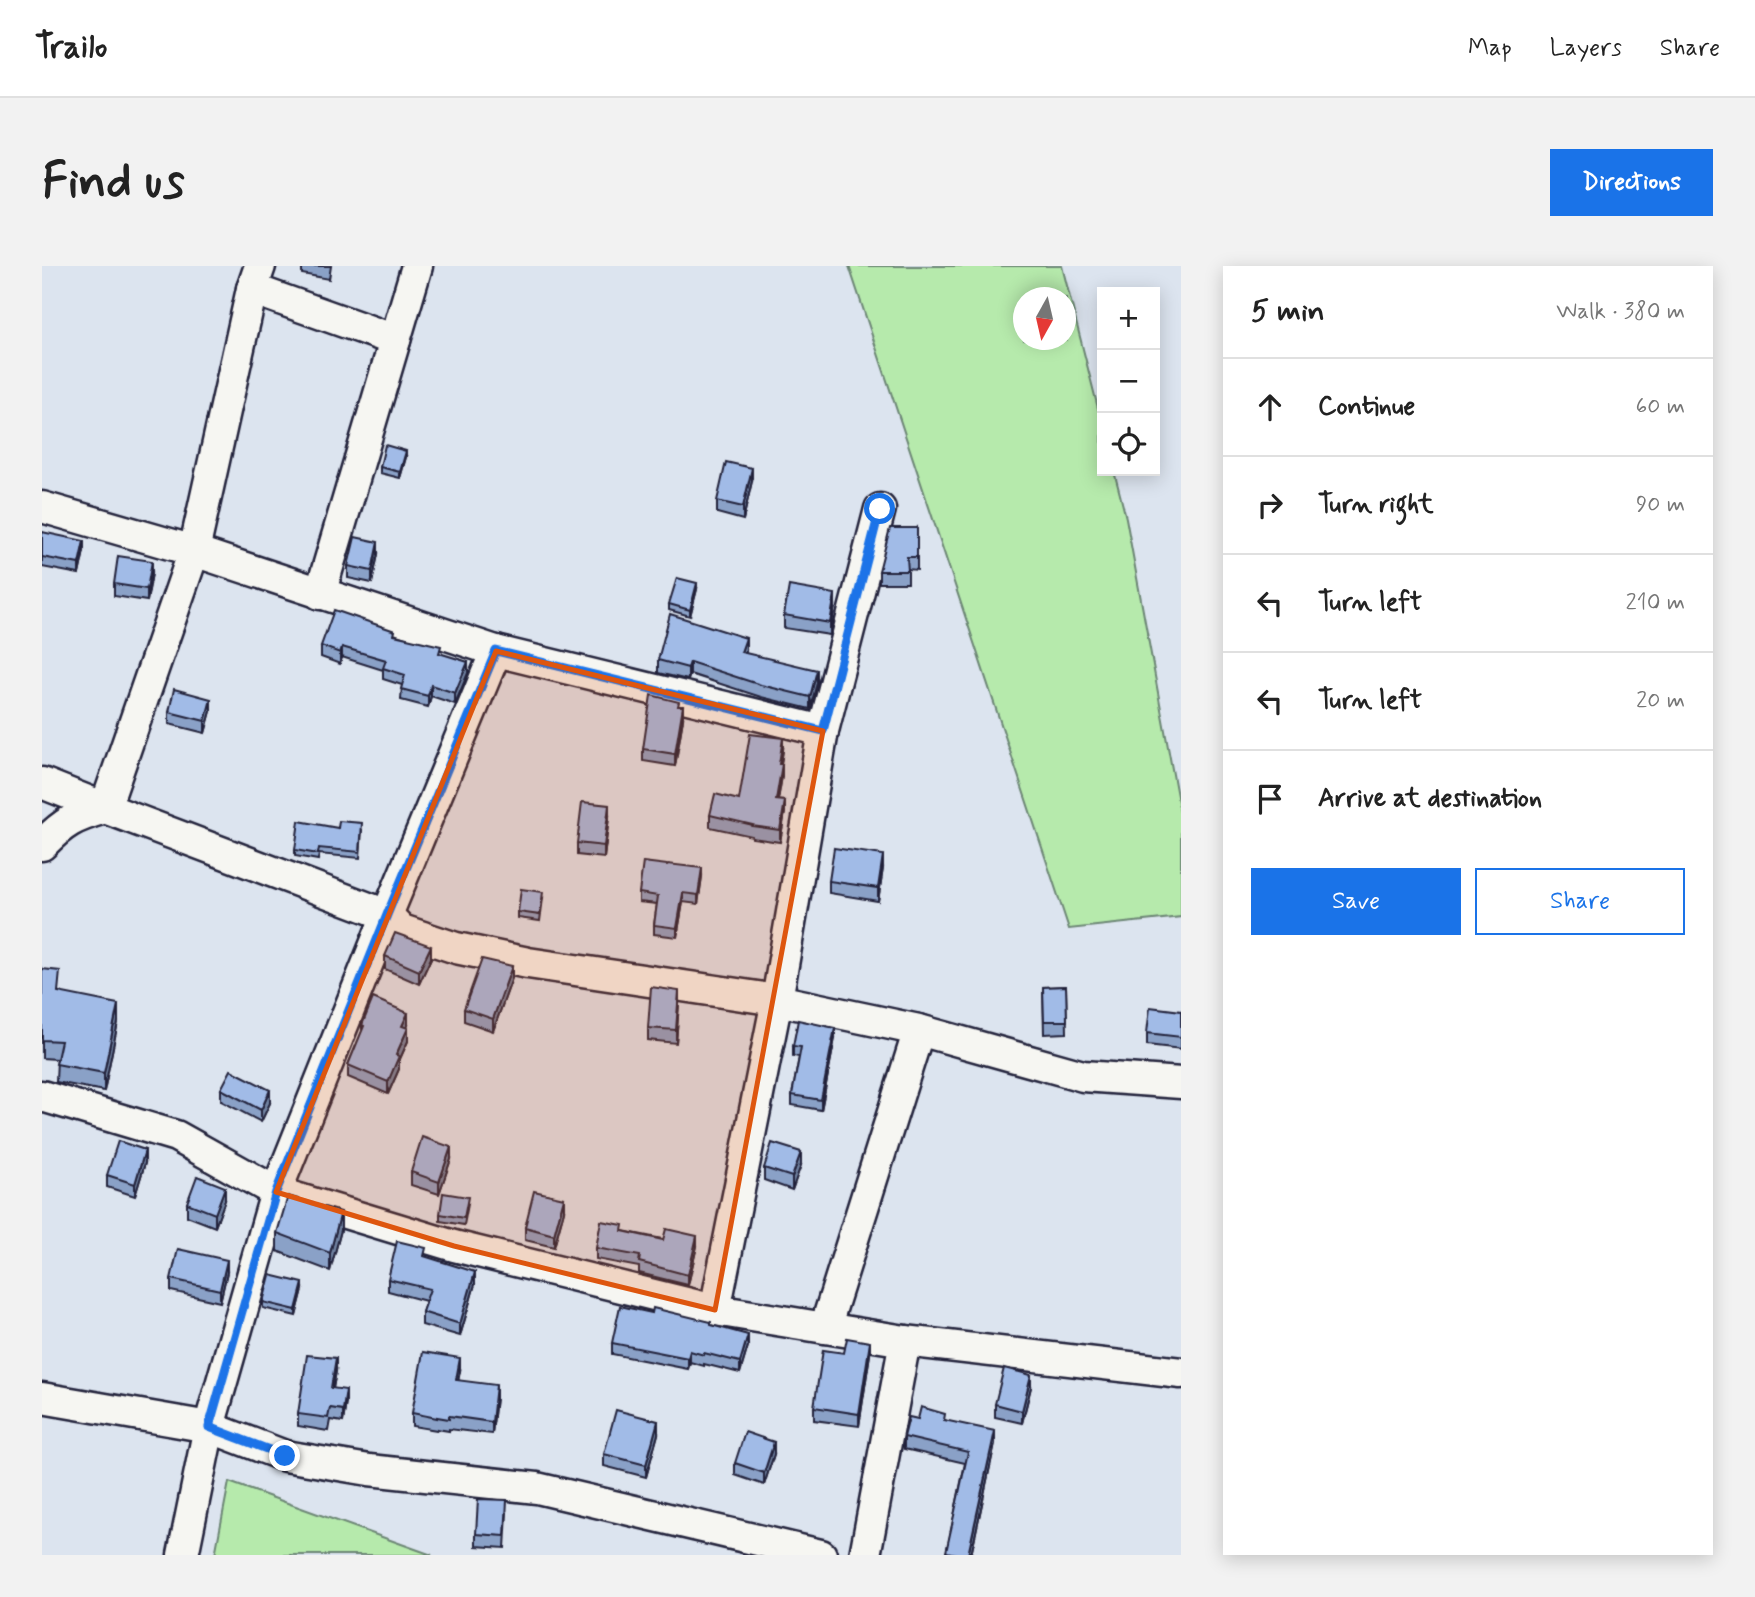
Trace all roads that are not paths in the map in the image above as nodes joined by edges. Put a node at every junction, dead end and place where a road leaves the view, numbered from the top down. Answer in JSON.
{"nodes":[{"id":1,"x":417,"y":266,"type":"edge"},
{"id":2,"x":256,"y":278,"type":"edge"},
{"id":3,"x":395,"y":340,"type":"junction"},
{"id":4,"x":42,"y":507,"type":"edge"},
{"id":5,"x":880,"y":509,"type":"dead end"},
{"id":6,"x":194,"y":551,"type":"junction"},
{"id":7,"x":320,"y":594,"type":"junction"},
{"id":8,"x":496,"y":651,"type":"junction"},
{"id":9,"x":823,"y":731,"type":"junction"},
{"id":10,"x":42,"y":783,"type":"edge"},
{"id":11,"x":104,"y":808,"type":"junction"},
{"id":12,"x":42,"y":845,"type":"edge"},
{"id":13,"x":387,"y":915,"type":"junction"},
{"id":14,"x":777,"y":1000,"type":"junction"},
{"id":15,"x":919,"y":1030,"type":"junction"},
{"id":16,"x":1181,"y":1083,"type":"edge"},
{"id":17,"x":42,"y":1096,"type":"edge"},
{"id":18,"x":276,"y":1192,"type":"junction"},
{"id":19,"x":715,"y":1310,"type":"junction"},
{"id":20,"x":825,"y":1328,"type":"junction"},
{"id":21,"x":905,"y":1341,"type":"junction"},
{"id":22,"x":1181,"y":1373,"type":"edge"},
{"id":23,"x":42,"y":1398,"type":"edge"},
{"id":24,"x":209,"y":1427,"type":"junction"},
{"id":25,"x":183,"y":1555,"type":"edge"},
{"id":26,"x":821,"y":1555,"type":"edge"},
{"id":27,"x":865,"y":1555,"type":"edge"}],
"edges":[{"from":1,"to":3,"type":"street"},
{"from":2,"to":3,"type":"street"},
{"from":2,"to":6,"type":"street"},
{"from":3,"to":7,"type":"street"},
{"from":4,"to":6,"type":"street"},
{"from":5,"to":9,"type":"street"},
{"from":6,"to":7,"type":"street"},
{"from":6,"to":11,"type":"street"},
{"from":7,"to":8,"type":"street"},
{"from":8,"to":9,"type":"street"},
{"from":8,"to":13,"type":"street"},
{"from":9,"to":14,"type":"street"},
{"from":10,"to":11,"type":"street"},
{"from":11,"to":12,"type":"street"},
{"from":11,"to":13,"type":"street"},
{"from":13,"to":14,"type":"street"},
{"from":13,"to":18,"type":"street"},
{"from":14,"to":15,"type":"street"},
{"from":14,"to":19,"type":"street"},
{"from":15,"to":16,"type":"street"},
{"from":15,"to":20,"type":"street"},
{"from":17,"to":18,"type":"street"},
{"from":18,"to":19,"type":"street"},
{"from":18,"to":24,"type":"street"},
{"from":19,"to":20,"type":"street"},
{"from":20,"to":21,"type":"street"},
{"from":21,"to":22,"type":"street"},
{"from":21,"to":27,"type":"street"},
{"from":23,"to":24,"type":"street"},
{"from":24,"to":25,"type":"street"},
{"from":24,"to":26,"type":"street"}]}
